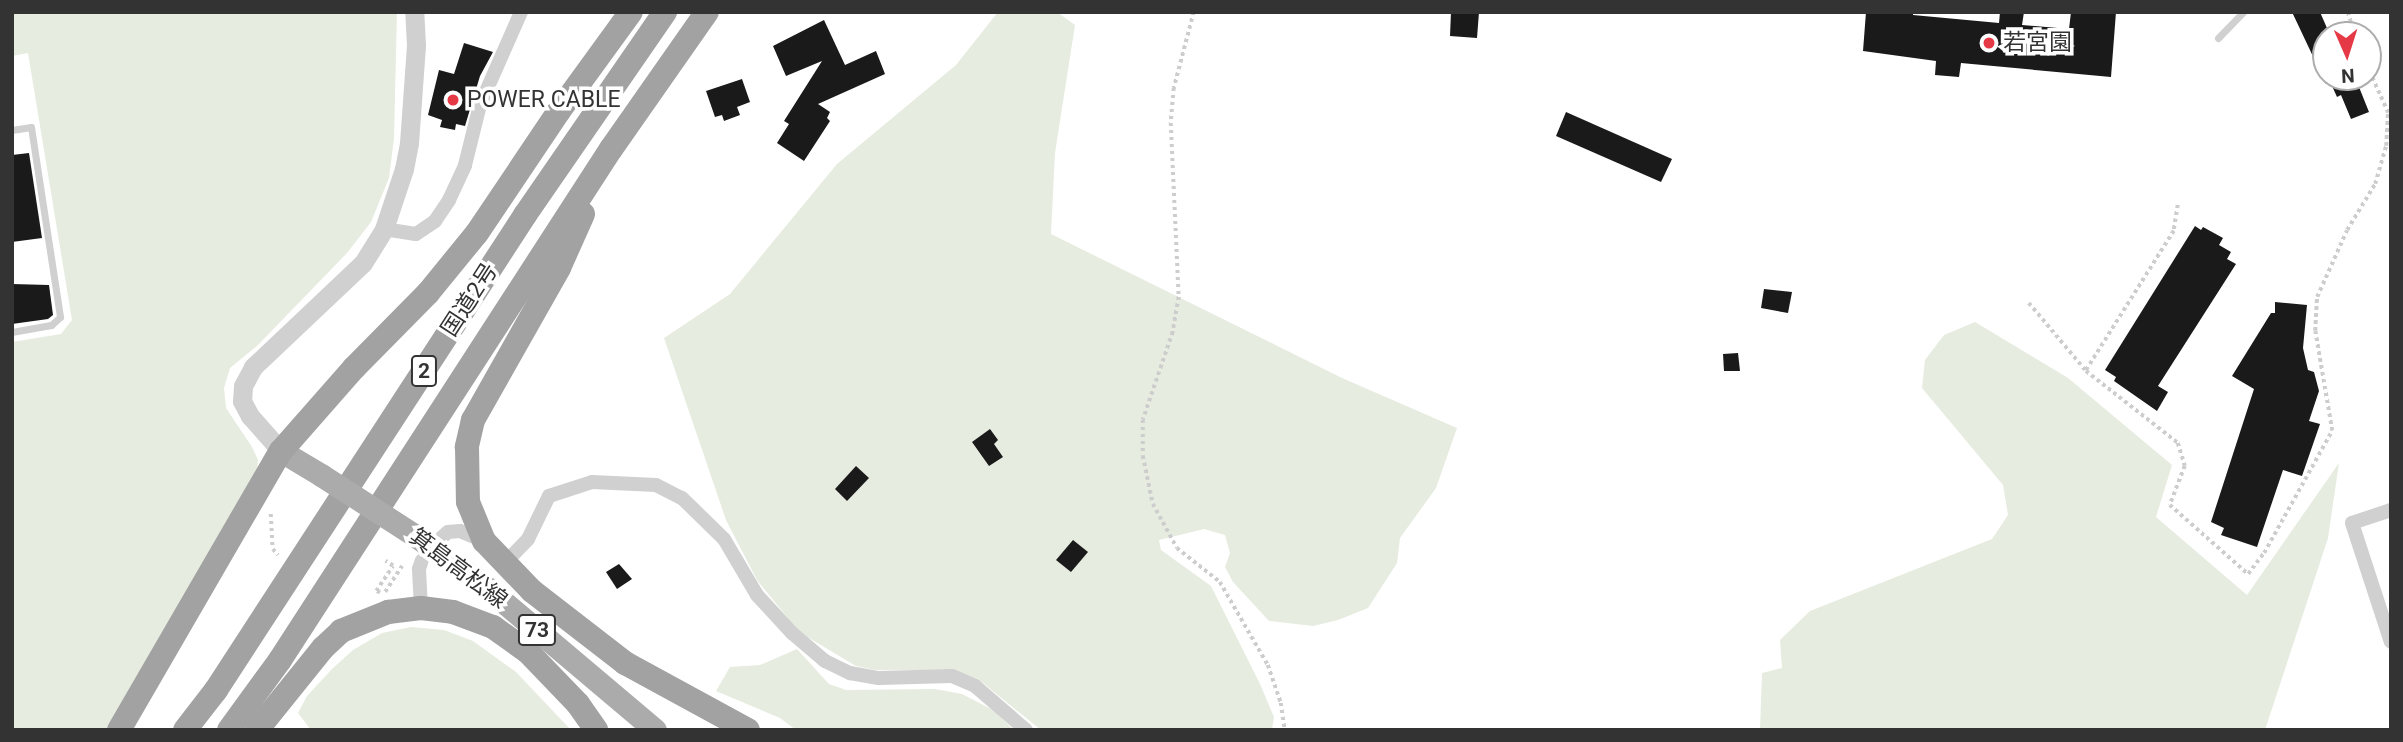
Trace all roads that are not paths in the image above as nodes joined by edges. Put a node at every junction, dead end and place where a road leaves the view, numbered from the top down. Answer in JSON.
{"nodes":[{"id":1,"x":414,"y":12,"type":"edge"},
{"id":2,"x":521,"y":12,"type":"edge"},
{"id":3,"x":632,"y":12,"type":"edge"},
{"id":4,"x":665,"y":12,"type":"edge"},
{"id":5,"x":707,"y":12,"type":"edge"},
{"id":6,"x":2243,"y":12,"type":"edge"},
{"id":7,"x":2218,"y":38,"type":"dead end"},
{"id":8,"x":12,"y":130,"type":"edge"},
{"id":9,"x":611,"y":149,"type":"junction"},
{"id":10,"x":384,"y":229,"type":"junction"},
{"id":11,"x":12,"y":331,"type":"edge"},
{"id":12,"x":281,"y":451,"type":"junction"},
{"id":13,"x":2391,"y":510,"type":"edge"},
{"id":14,"x":439,"y":540,"type":"dead end"},
{"id":15,"x":484,"y":541,"type":"junction"},
{"id":16,"x":422,"y":560,"type":"dead end"},
{"id":17,"x":504,"y":564,"type":"junction"},
{"id":18,"x":421,"y":608,"type":"junction"},
{"id":19,"x":2391,"y":642,"type":"edge"},
{"id":20,"x":119,"y":730,"type":"edge"},
{"id":21,"x":185,"y":730,"type":"edge"},
{"id":22,"x":229,"y":730,"type":"edge"},
{"id":23,"x":257,"y":730,"type":"edge"},
{"id":24,"x":596,"y":730,"type":"edge"},
{"id":25,"x":655,"y":730,"type":"edge"},
{"id":26,"x":748,"y":730,"type":"edge"},
{"id":27,"x":1026,"y":730,"type":"edge"}],
"edges":[{"from":1,"to":10,"type":"street"},
{"from":2,"to":10,"type":"street"},
{"from":3,"to":12,"type":"highway"},
{"from":4,"to":21,"type":"highway","name":"国道2号","number":"2"},
{"from":5,"to":9,"type":"highway","name":"国道2号","number":"2"},
{"from":6,"to":7,"type":"lane"},
{"from":8,"to":11,"type":"lane"},
{"from":9,"to":15,"type":"highway"},
{"from":9,"to":22,"type":"highway","name":"国道2号","number":"2"},
{"from":10,"to":12,"type":"street"},
{"from":12,"to":20,"type":"highway"},
{"from":12,"to":25,"type":"main road","name":"箕島高松線","number":"73","bridge":true},
{"from":13,"to":19,"type":"street"},
{"from":14,"to":15,"type":"street"},
{"from":15,"to":17,"type":"highway"},
{"from":16,"to":18,"type":"street"},
{"from":17,"to":26,"type":"highway"},
{"from":17,"to":27,"type":"street"},
{"from":18,"to":23,"type":"highway"},
{"from":18,"to":24,"type":"highway"}]}
